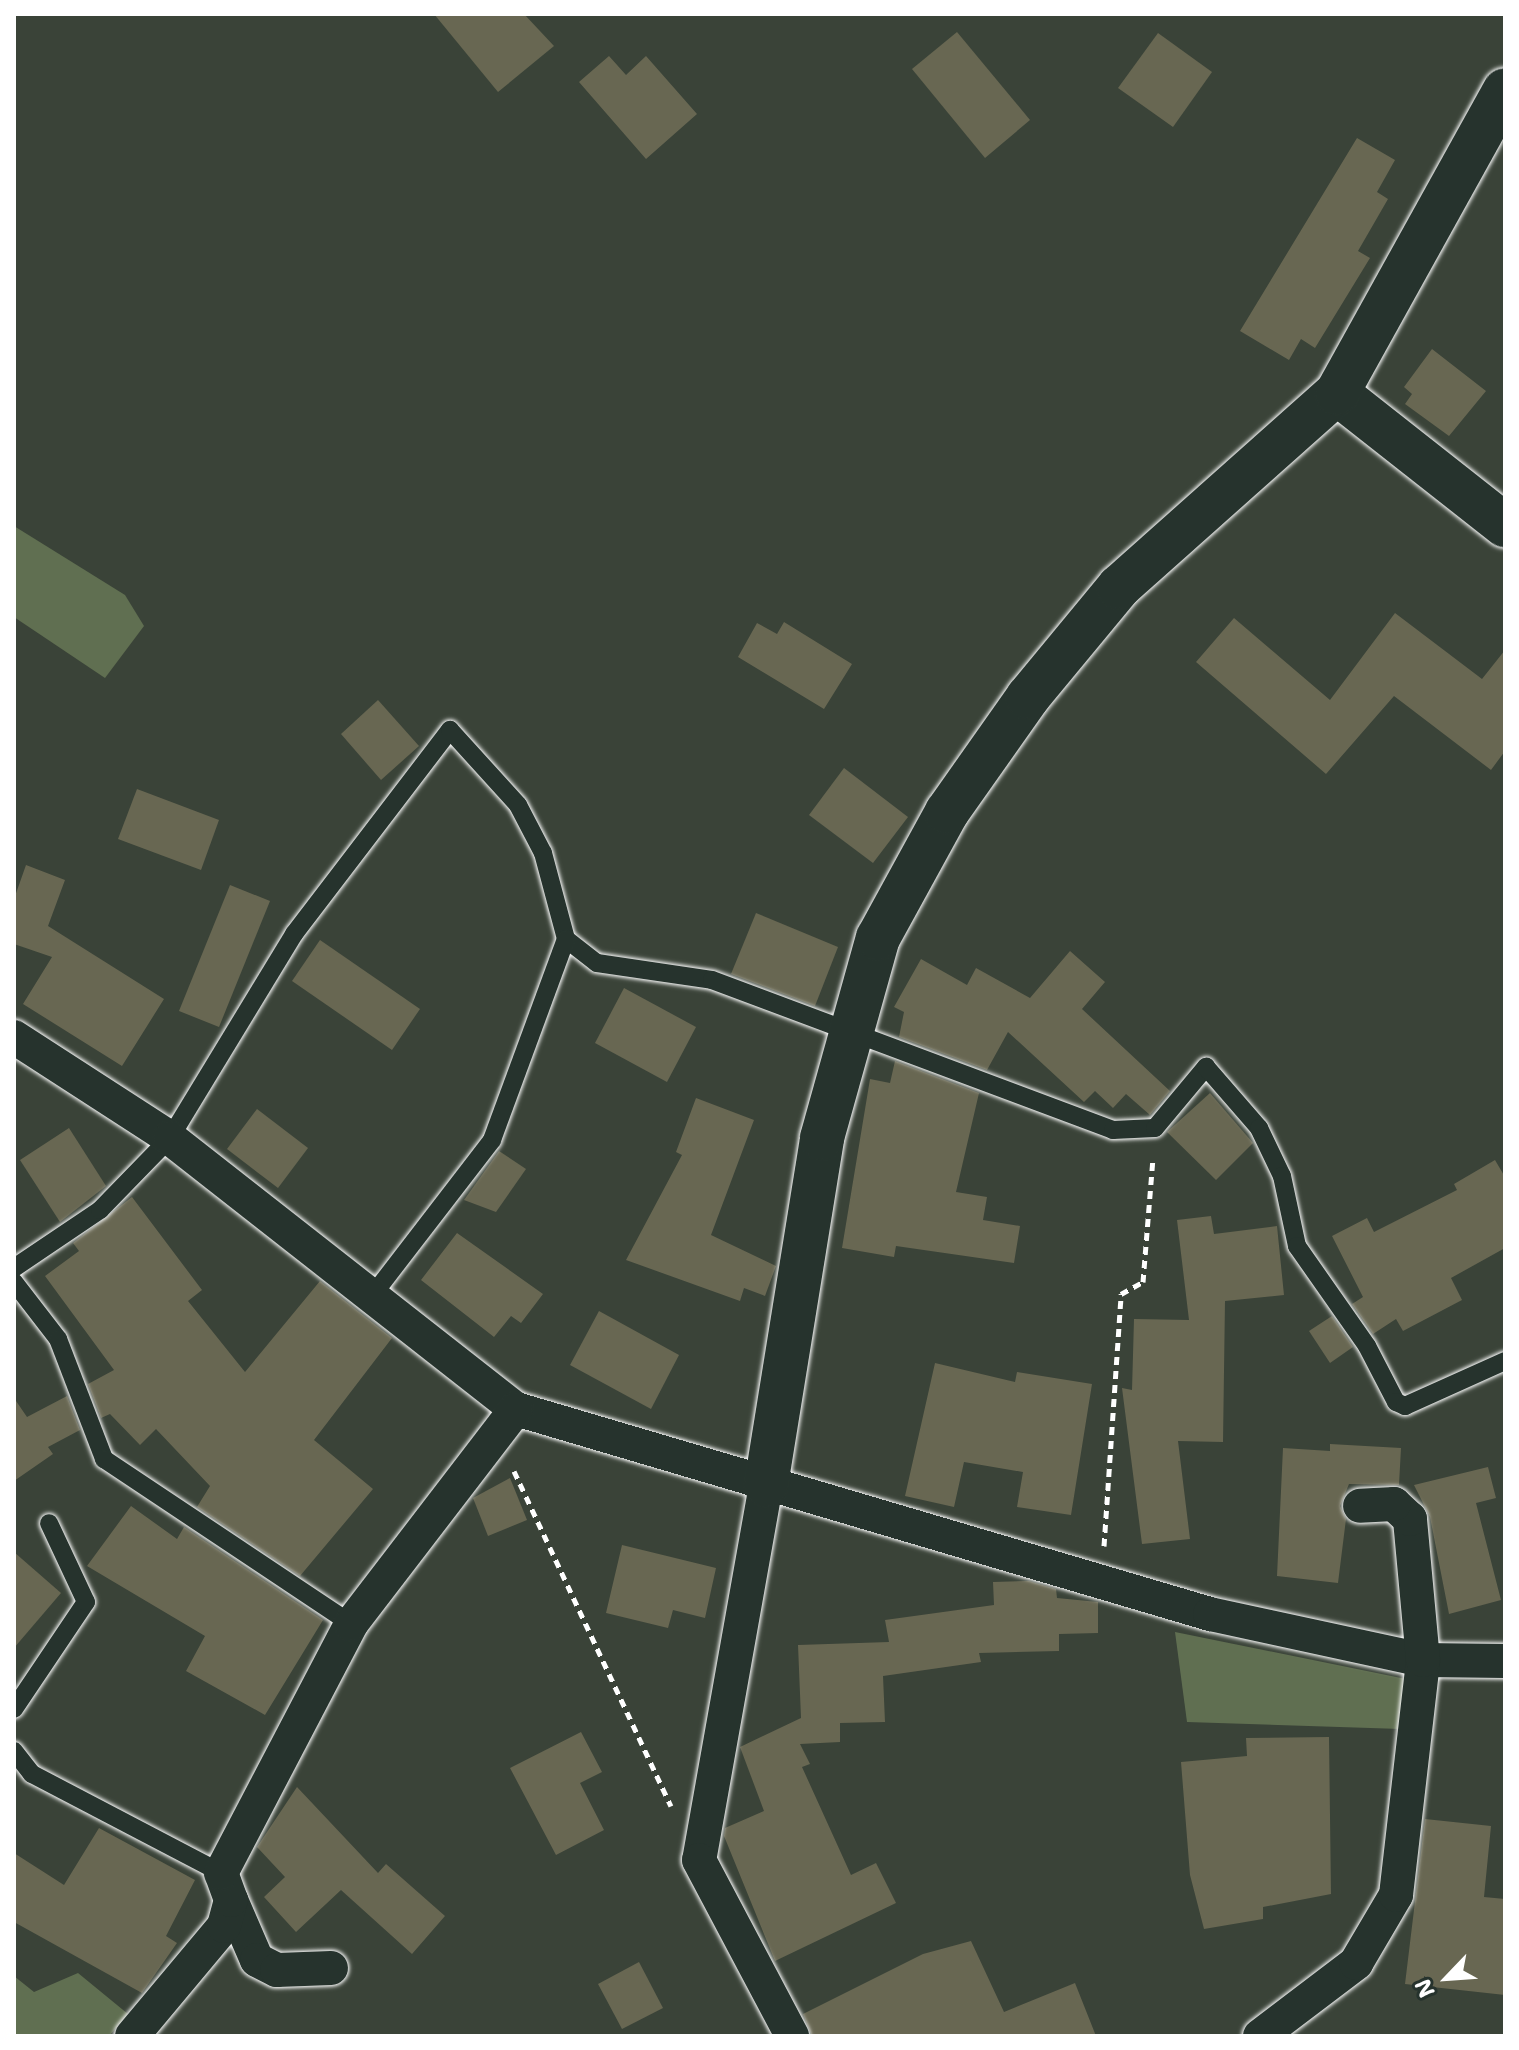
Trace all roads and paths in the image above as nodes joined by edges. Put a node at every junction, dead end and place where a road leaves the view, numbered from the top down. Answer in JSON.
{"nodes":[{"id":1,"x":1505,"y":90,"type":"edge"},
{"id":2,"x":1337,"y":393,"type":"junction"},
{"id":3,"x":1505,"y":525,"type":"edge"},
{"id":4,"x":566,"y":939,"type":"junction"},
{"id":5,"x":847,"y":1033,"type":"junction"},
{"id":6,"x":14,"y":1037,"type":"edge"},
{"id":7,"x":1155,"y":1128,"type":"junction"},
{"id":8,"x":170,"y":1138,"type":"junction"},
{"id":9,"x":14,"y":1268,"type":"edge"},
{"id":10,"x":14,"y":1282,"type":"edge"},
{"id":11,"x":372,"y":1296,"type":"junction"},
{"id":12,"x":1505,"y":1361,"type":"edge"},
{"id":13,"x":507,"y":1422,"type":"junction"},
{"id":14,"x":766,"y":1485,"type":"junction"},
{"id":15,"x":1360,"y":1506,"type":"dead end"},
{"id":16,"x":49,"y":1523,"type":"dead end"},
{"id":17,"x":1102,"y":1582,"type":"junction"},
{"id":18,"x":351,"y":1624,"type":"junction"},
{"id":19,"x":1423,"y":1660,"type":"junction"},
{"id":20,"x":1505,"y":1661,"type":"edge"},
{"id":21,"x":14,"y":1709,"type":"edge"},
{"id":22,"x":14,"y":1751,"type":"edge"},
{"id":23,"x":699,"y":1860,"type":"junction"},
{"id":24,"x":226,"y":1886,"type":"junction"},
{"id":25,"x":331,"y":1968,"type":"dead end"},
{"id":26,"x":132,"y":2036,"type":"edge"},
{"id":27,"x":792,"y":2036,"type":"edge"},
{"id":28,"x":1260,"y":2036,"type":"edge"}],
"edges":[{"from":1,"to":2,"type":"street"},
{"from":2,"to":3,"type":"street"},
{"from":2,"to":5,"type":"street"},
{"from":4,"to":5,"type":"lane"},
{"from":4,"to":8,"type":"lane"},
{"from":4,"to":11,"type":"lane"},
{"from":5,"to":7,"type":"lane"},
{"from":5,"to":14,"type":"street"},
{"from":6,"to":8,"type":"street"},
{"from":7,"to":12,"type":"lane"},
{"from":7,"to":17,"type":"path"},
{"from":8,"to":9,"type":"lane"},
{"from":8,"to":11,"type":"street"},
{"from":10,"to":18,"type":"lane"},
{"from":11,"to":13,"type":"street"},
{"from":13,"to":14,"type":"street"},
{"from":13,"to":18,"type":"street"},
{"from":13,"to":23,"type":"path"},
{"from":14,"to":17,"type":"street"},
{"from":14,"to":23,"type":"street"},
{"from":15,"to":19,"type":"street"},
{"from":16,"to":21,"type":"lane"},
{"from":17,"to":19,"type":"street"},
{"from":18,"to":24,"type":"street"},
{"from":19,"to":20,"type":"street"},
{"from":19,"to":28,"type":"street"},
{"from":22,"to":24,"type":"lane"},
{"from":23,"to":27,"type":"street"},
{"from":24,"to":25,"type":"street"},
{"from":24,"to":26,"type":"street"}]}
